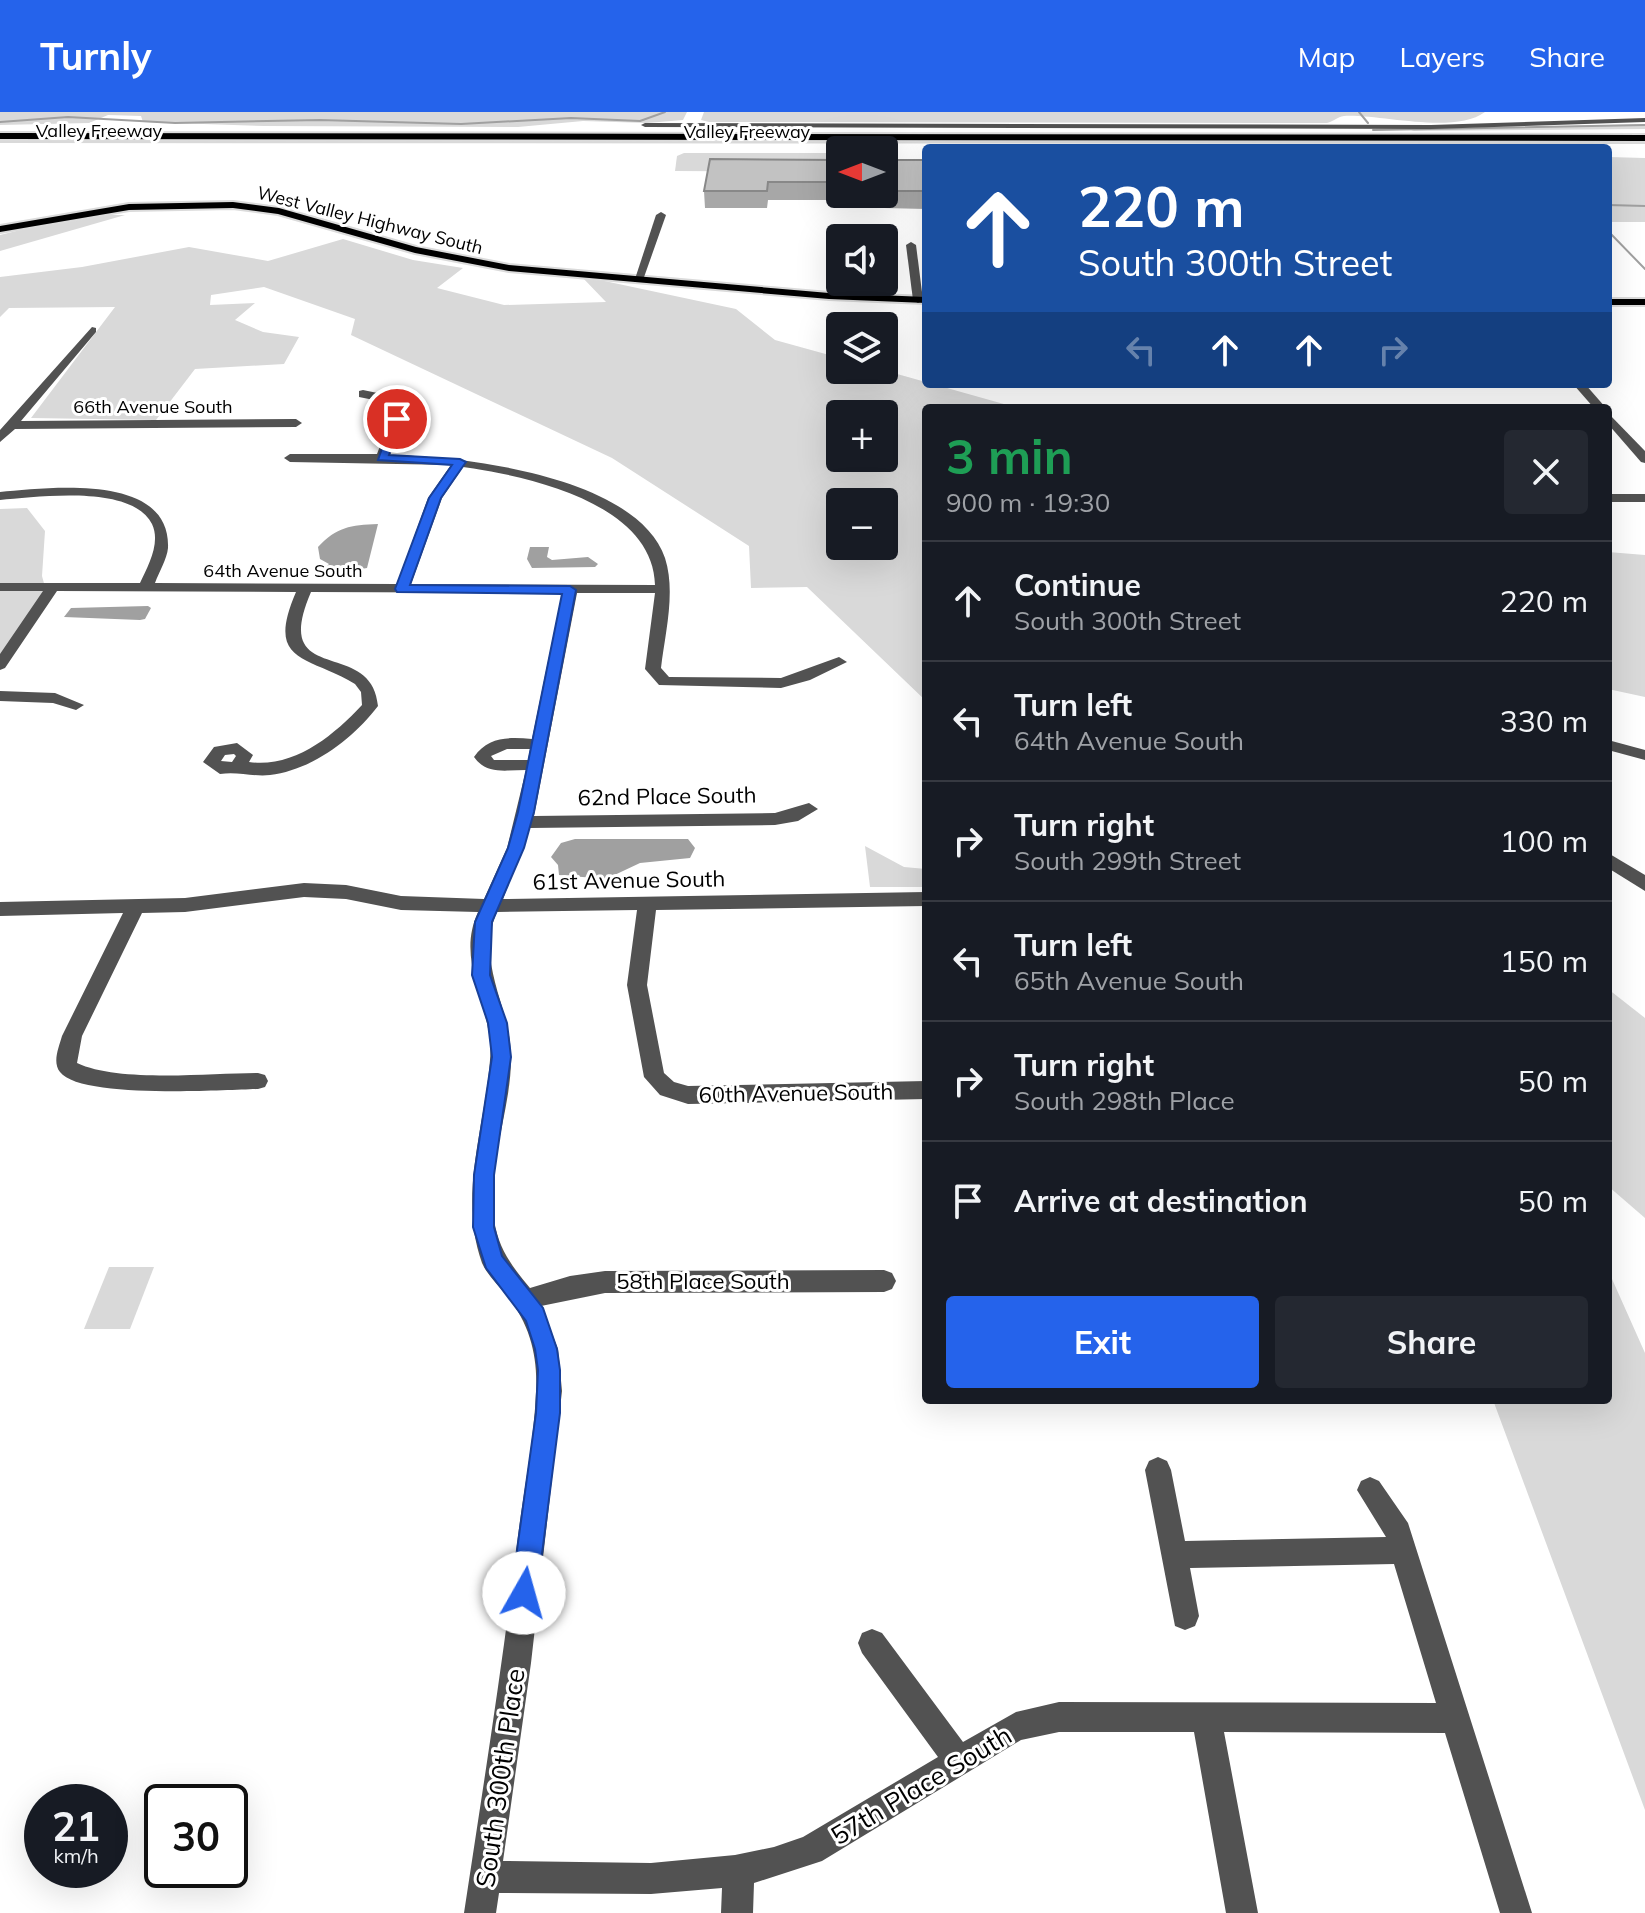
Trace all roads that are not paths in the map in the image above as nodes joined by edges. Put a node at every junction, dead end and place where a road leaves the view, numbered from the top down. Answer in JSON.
{"nodes":[{"id":1,"x":1592,"y":112,"type":"edge"},
{"id":2,"x":1645,"y":120,"type":"edge"},
{"id":3,"x":1604,"y":121,"type":"junction"},
{"id":4,"x":645,"y":125,"type":"dead end"},
{"id":5,"x":0,"y":136,"type":"edge"},
{"id":6,"x":1645,"y":136,"type":"edge"},
{"id":7,"x":0,"y":146,"type":"edge"},
{"id":8,"x":922,"y":147,"type":"edge"},
{"id":9,"x":1612,"y":148,"type":"edge"},
{"id":10,"x":1645,"y":148,"type":"edge"},
{"id":11,"x":661,"y":215,"type":"dead end"},
{"id":12,"x":0,"y":229,"type":"edge"},
{"id":13,"x":911,"y":245,"type":"dead end"},
{"id":14,"x":638,"y":280,"type":"junction"},
{"id":15,"x":922,"y":300,"type":"edge"},
{"id":16,"x":1612,"y":302,"type":"edge"},
{"id":17,"x":1645,"y":302,"type":"edge"},
{"id":18,"x":92,"y":330,"type":"dead end"},
{"id":19,"x":1582,"y":388,"type":"edge"},
{"id":20,"x":363,"y":394,"type":"dead end"},
{"id":21,"x":1596,"y":404,"type":"edge"},
{"id":22,"x":1612,"y":422,"type":"edge"},
{"id":23,"x":296,"y":423,"type":"dead end"},
{"id":24,"x":11,"y":425,"type":"junction"},
{"id":25,"x":0,"y":438,"type":"edge"},
{"id":26,"x":290,"y":458,"type":"dead end"},
{"id":27,"x":382,"y":458,"type":"junction"},
{"id":28,"x":1645,"y":459,"type":"edge"},
{"id":29,"x":460,"y":462,"type":"junction"},
{"id":30,"x":0,"y":496,"type":"edge"},
{"id":31,"x":1612,"y":498,"type":"edge"},
{"id":32,"x":1645,"y":498,"type":"edge"},
{"id":33,"x":0,"y":587,"type":"edge"},
{"id":34,"x":53,"y":587,"type":"junction"},
{"id":35,"x":146,"y":587,"type":"junction"},
{"id":36,"x":305,"y":589,"type":"junction"},
{"id":37,"x":402,"y":589,"type":"junction"},
{"id":38,"x":661,"y":589,"type":"junction"},
{"id":39,"x":570,"y":590,"type":"junction"},
{"id":40,"x":839,"y":662,"type":"dead end"},
{"id":41,"x":0,"y":665,"type":"edge"},
{"id":42,"x":0,"y":696,"type":"edge"},
{"id":43,"x":76,"y":705,"type":"dead end"},
{"id":44,"x":540,"y":744,"type":"junction"},
{"id":45,"x":1612,"y":746,"type":"edge"},
{"id":46,"x":1645,"y":755,"type":"edge"},
{"id":47,"x":536,"y":765,"type":"junction"},
{"id":48,"x":237,"y":766,"type":"dead end"},
{"id":49,"x":809,"y":809,"type":"dead end"},
{"id":50,"x":523,"y":822,"type":"junction"},
{"id":51,"x":1612,"y":862,"type":"edge"},
{"id":52,"x":1645,"y":884,"type":"edge"},
{"id":53,"x":922,"y":899,"type":"edge"},
{"id":54,"x":647,"y":903,"type":"junction"},
{"id":55,"x":136,"y":905,"type":"junction"},
{"id":56,"x":490,"y":907,"type":"junction"},
{"id":57,"x":0,"y":909,"type":"edge"},
{"id":58,"x":258,"y":1081,"type":"dead end"},
{"id":59,"x":922,"y":1090,"type":"edge"},
{"id":60,"x":884,"y":1281,"type":"dead end"},
{"id":61,"x":525,"y":1300,"type":"junction"},
{"id":62,"x":1158,"y":1470,"type":"dead end"},
{"id":63,"x":1370,"y":1490,"type":"dead end"},
{"id":64,"x":1404,"y":1550,"type":"junction"},
{"id":65,"x":1173,"y":1555,"type":"junction"},
{"id":66,"x":1185,"y":1616,"type":"dead end"},
{"id":67,"x":872,"y":1643,"type":"dead end"},
{"id":68,"x":1206,"y":1717,"type":"junction"},
{"id":69,"x":1457,"y":1718,"type":"junction"},
{"id":70,"x":958,"y":1760,"type":"junction"},
{"id":71,"x":738,"y":1872,"type":"junction"},
{"id":72,"x":485,"y":1877,"type":"junction"},
{"id":73,"x":480,"y":1913,"type":"edge"},
{"id":74,"x":737,"y":1913,"type":"edge"},
{"id":75,"x":1242,"y":1913,"type":"edge"},
{"id":76,"x":1516,"y":1913,"type":"edge"}],
"edges":[{"from":1,"to":3,"type":"street"},
{"from":2,"to":3,"type":"street"},
{"from":3,"to":4,"type":"street"},
{"from":5,"to":6,"type":"highway","name":"Valley Freeway"},
{"from":7,"to":8,"type":"highway","name":"Valley Freeway"},
{"from":9,"to":10,"type":"highway"},
{"from":11,"to":14,"type":"street"},
{"from":12,"to":14,"type":"main road","name":"West Valley Highway South"},
{"from":13,"to":15,"type":"street"},
{"from":14,"to":15,"type":"main road","name":"West Valley Highway South"},
{"from":16,"to":17,"type":"main road"},
{"from":18,"to":24,"type":"street"},
{"from":19,"to":21,"type":"street"},
{"from":20,"to":27,"type":"street"},
{"from":22,"to":28,"type":"street"},
{"from":23,"to":24,"type":"street","name":"66th Avenue South"},
{"from":24,"to":25,"type":"street"},
{"from":26,"to":27,"type":"street"},
{"from":27,"to":29,"type":"street"},
{"from":29,"to":37,"type":"street"},
{"from":29,"to":38,"type":"street"},
{"from":30,"to":35,"type":"street"},
{"from":31,"to":32,"type":"street"},
{"from":33,"to":34,"type":"street","name":"64th Avenue South"},
{"from":34,"to":35,"type":"street","name":"64th Avenue South"},
{"from":34,"to":41,"type":"street"},
{"from":35,"to":36,"type":"street","name":"64th Avenue South"},
{"from":36,"to":37,"type":"street","name":"64th Avenue South"},
{"from":36,"to":48,"type":"street"},
{"from":37,"to":39,"type":"street","name":"64th Avenue South"},
{"from":38,"to":39,"type":"street","name":"64th Avenue South"},
{"from":38,"to":40,"type":"street"},
{"from":39,"to":44,"type":"street"},
{"from":42,"to":43,"type":"street"},
{"from":44,"to":47,"type":"street"},
{"from":44,"to":47,"type":"street"},
{"from":45,"to":46,"type":"street"},
{"from":47,"to":50,"type":"street"},
{"from":49,"to":50,"type":"street","name":"62nd Place South"},
{"from":50,"to":56,"type":"street"},
{"from":51,"to":52,"type":"street"},
{"from":53,"to":54,"type":"street","name":"61st Avenue South"},
{"from":54,"to":56,"type":"street","name":"61st Avenue South"},
{"from":54,"to":59,"type":"street","name":"60th Avenue South"},
{"from":55,"to":56,"type":"street","name":"61st Avenue South"},
{"from":55,"to":57,"type":"street","name":"61st Avenue South"},
{"from":55,"to":58,"type":"street"},
{"from":56,"to":61,"type":"street","name":"South 300th Place"},
{"from":60,"to":61,"type":"street","name":"58th Place South"},
{"from":61,"to":72,"type":"street","name":"South 300th Place"},
{"from":62,"to":65,"type":"street"},
{"from":63,"to":64,"type":"street"},
{"from":64,"to":65,"type":"street"},
{"from":64,"to":69,"type":"street"},
{"from":65,"to":66,"type":"street"},
{"from":67,"to":70,"type":"street"},
{"from":68,"to":69,"type":"street","name":"57th Place South"},
{"from":68,"to":70,"type":"street","name":"57th Place South"},
{"from":68,"to":75,"type":"street"},
{"from":69,"to":76,"type":"street"},
{"from":70,"to":71,"type":"street","name":"57th Place South"},
{"from":71,"to":72,"type":"street","name":"57th Place South"},
{"from":71,"to":74,"type":"street"},
{"from":72,"to":73,"type":"street","name":"South 300th Place"}]}
